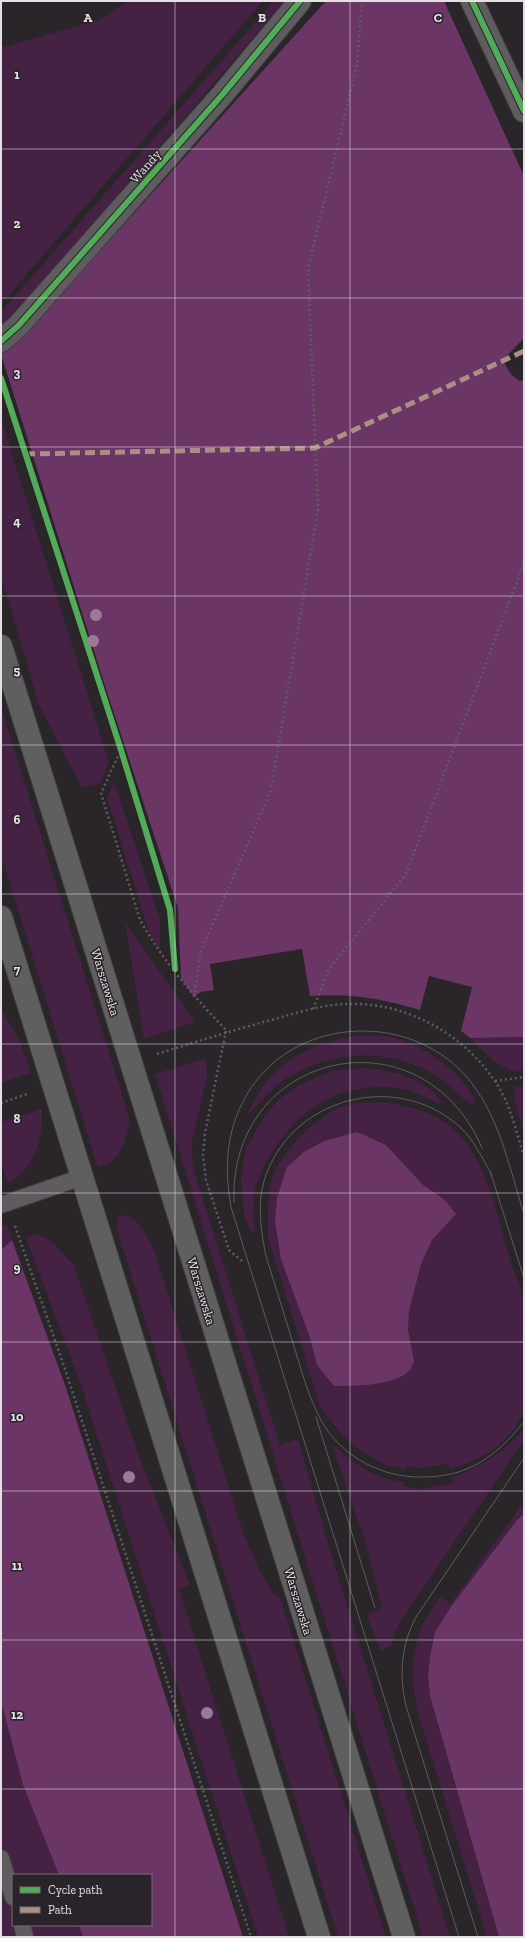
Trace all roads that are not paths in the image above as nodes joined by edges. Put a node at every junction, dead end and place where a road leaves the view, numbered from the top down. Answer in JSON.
{"nodes":[{"id":1,"x":300,"y":1,"type":"edge"},
{"id":2,"x":472,"y":1,"type":"edge"},
{"id":3,"x":524,"y":111,"type":"edge"},
{"id":4,"x":1,"y":341,"type":"edge"},
{"id":5,"x":1,"y":646,"type":"edge"},
{"id":6,"x":1,"y":917,"type":"edge"},
{"id":7,"x":82,"y":1177,"type":"junction"},
{"id":8,"x":4,"y":1204,"type":"edge"},
{"id":9,"x":1,"y":1858,"type":"edge"},
{"id":10,"x":12,"y":1894,"type":"edge"},
{"id":11,"x":22,"y":1926,"type":"edge"},
{"id":12,"x":26,"y":1937,"type":"edge"},
{"id":13,"x":319,"y":1937,"type":"edge"},
{"id":14,"x":404,"y":1937,"type":"edge"}],
"edges":[{"from":1,"to":4,"type":"street","name":"Wandy"},
{"from":2,"to":3,"type":"street"},
{"from":5,"to":14,"type":"main road","name":"Warszawska"},
{"from":6,"to":7,"type":"main road"},
{"from":7,"to":8,"type":"lane"},
{"from":7,"to":13,"type":"main road"},
{"from":9,"to":10,"type":"lane"},
{"from":11,"to":12,"type":"lane"}]}
